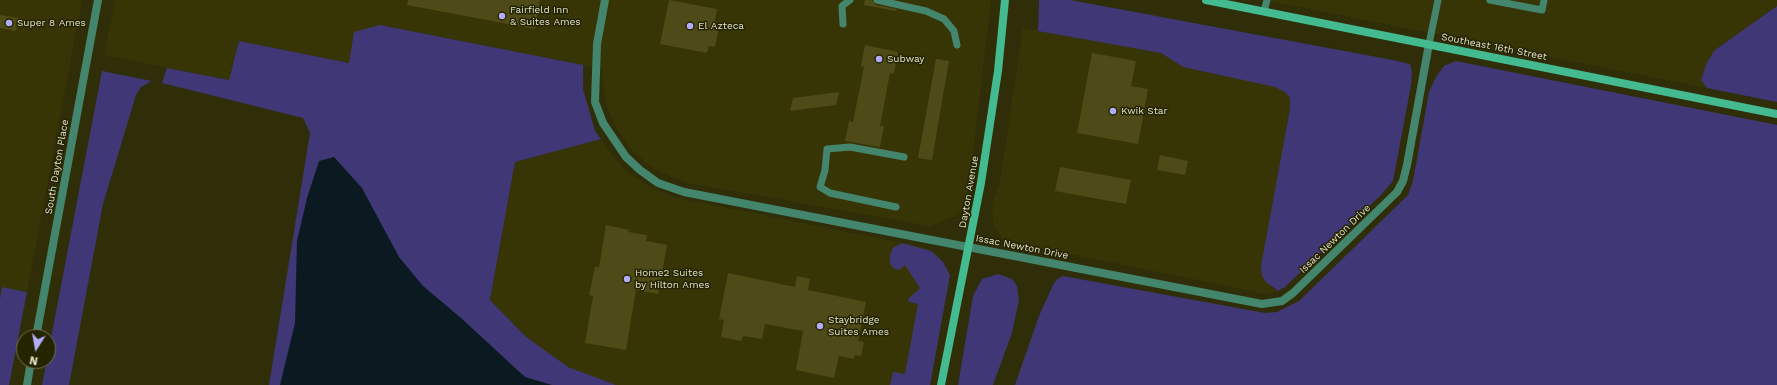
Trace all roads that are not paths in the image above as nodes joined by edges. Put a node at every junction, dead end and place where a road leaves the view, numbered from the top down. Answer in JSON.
{"nodes":[{"id":1,"x":98,"y":0,"type":"edge"},
{"id":2,"x":605,"y":0,"type":"edge"},
{"id":3,"x":850,"y":0,"type":"edge"},
{"id":4,"x":877,"y":0,"type":"edge"},
{"id":5,"x":1005,"y":0,"type":"edge"},
{"id":6,"x":1206,"y":0,"type":"edge"},
{"id":7,"x":1267,"y":0,"type":"edge"},
{"id":8,"x":1438,"y":0,"type":"edge"},
{"id":9,"x":1490,"y":0,"type":"edge"},
{"id":10,"x":1544,"y":0,"type":"edge"},
{"id":11,"x":1264,"y":11,"type":"junction"},
{"id":12,"x":843,"y":24,"type":"dead end"},
{"id":13,"x":1429,"y":44,"type":"junction"},
{"id":14,"x":957,"y":46,"type":"dead end"},
{"id":15,"x":1777,"y":114,"type":"edge"},
{"id":16,"x":904,"y":157,"type":"dead end"},
{"id":17,"x":896,"y":207,"type":"dead end"},
{"id":18,"x":970,"y":246,"type":"junction"},
{"id":19,"x":37,"y":329,"type":"edge"},
{"id":20,"x":30,"y":369,"type":"edge"},
{"id":21,"x":27,"y":385,"type":"edge"},
{"id":22,"x":941,"y":385,"type":"edge"}],
"edges":[{"from":1,"to":19,"type":"street","name":"South Dayton Place"},
{"from":2,"to":18,"type":"street","name":"Issac Newton Drive"},
{"from":3,"to":12,"type":"lane"},
{"from":4,"to":14,"type":"lane"},
{"from":5,"to":18,"type":"main road","name":"Dayton Avenue"},
{"from":6,"to":11,"type":"main road","name":"Southeast 16th Street"},
{"from":7,"to":11,"type":"lane"},
{"from":8,"to":13,"type":"lane"},
{"from":9,"to":10,"type":"lane"},
{"from":11,"to":13,"type":"main road","name":"Southeast 16th Street"},
{"from":13,"to":15,"type":"main road","name":"Southeast 16th Street"},
{"from":13,"to":18,"type":"street","name":"Issac Newton Drive"},
{"from":16,"to":17,"type":"lane"},
{"from":18,"to":22,"type":"main road","name":"Dayton Avenue"},
{"from":20,"to":21,"type":"street"}]}
